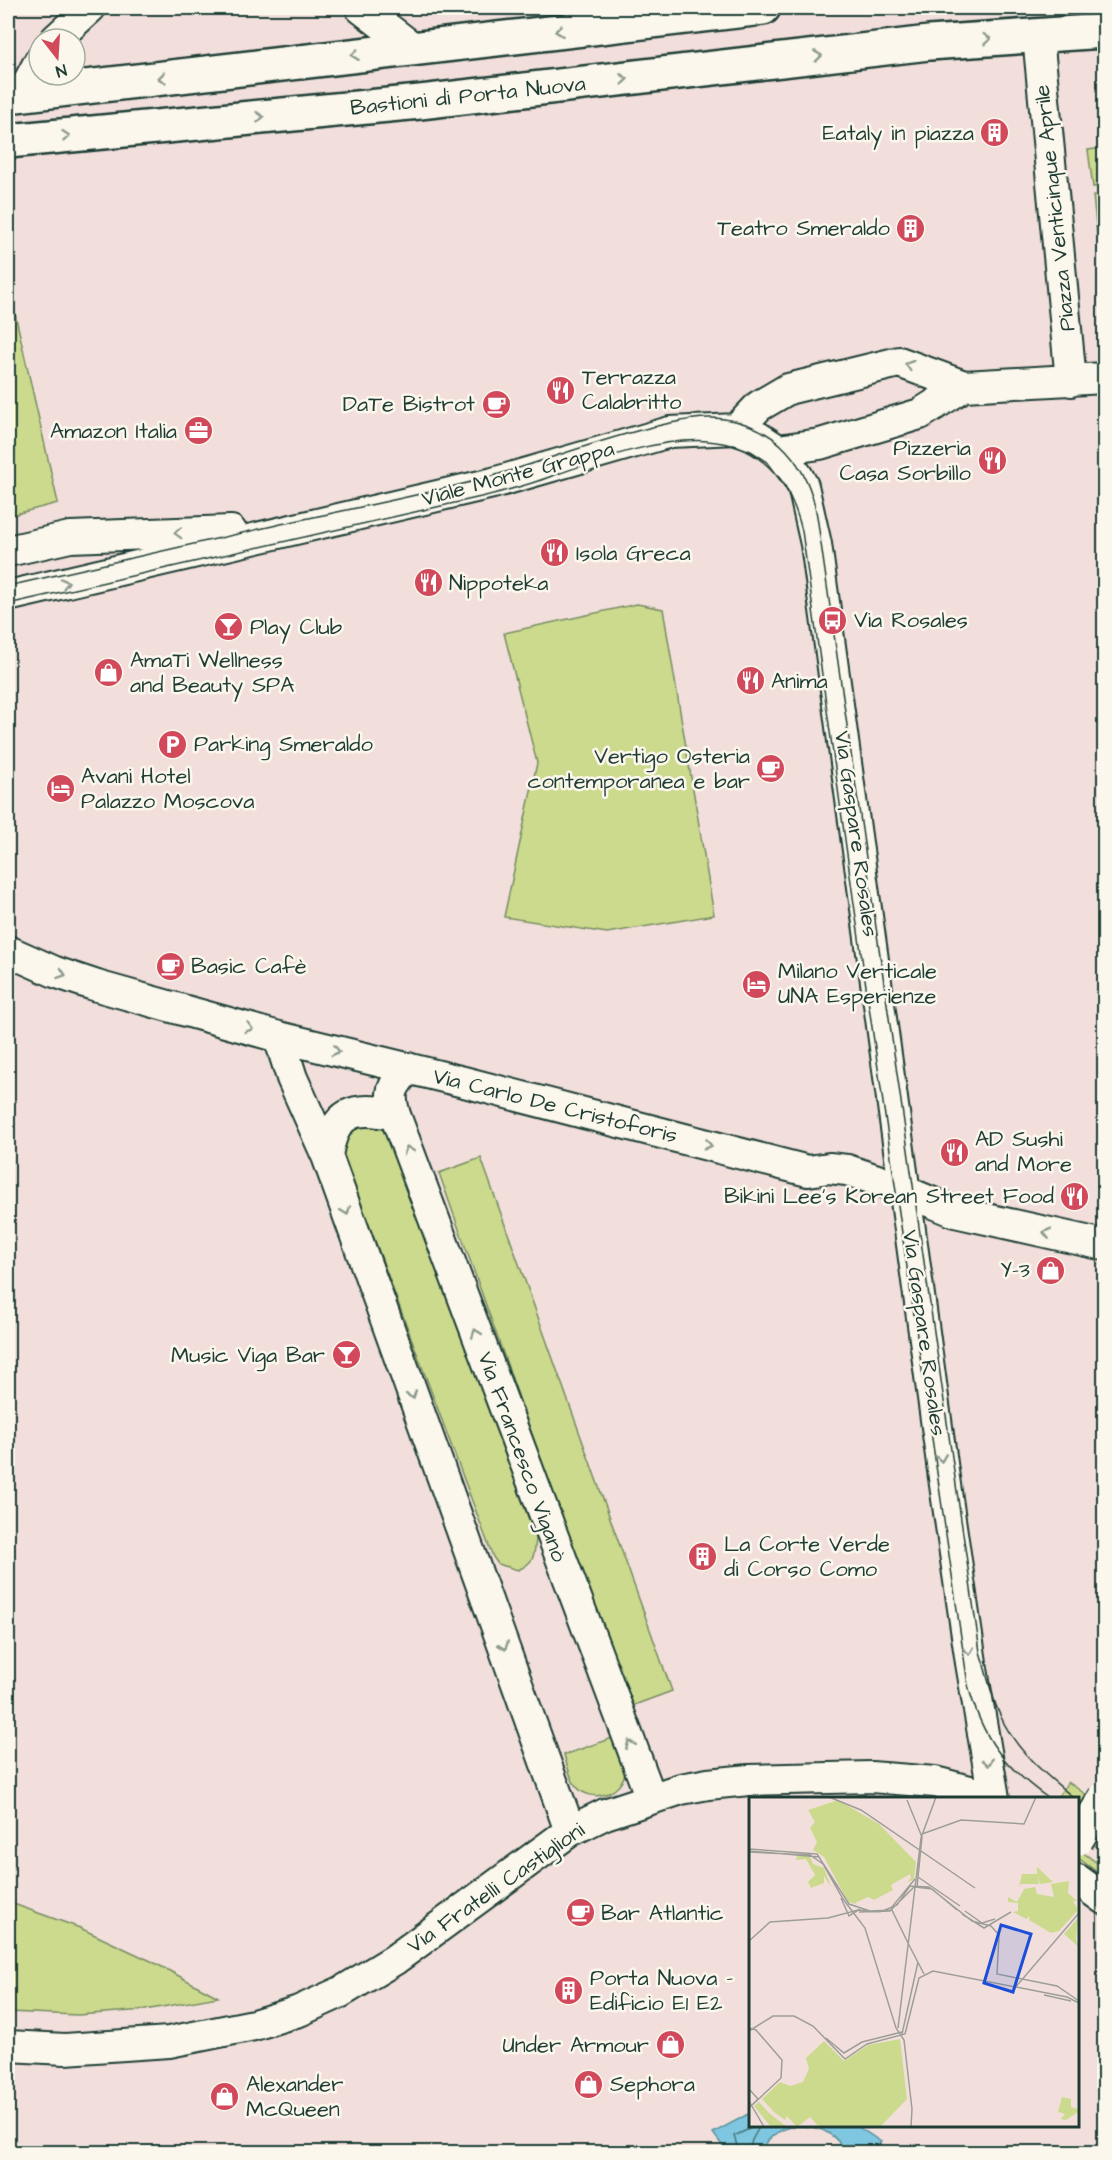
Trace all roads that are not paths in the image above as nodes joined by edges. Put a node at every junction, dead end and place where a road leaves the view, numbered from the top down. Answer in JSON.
{"nodes":[{"id":1,"x":90,"y":8,"type":"edge"},
{"id":2,"x":361,"y":8,"type":"edge"},
{"id":3,"x":763,"y":8,"type":"edge"},
{"id":4,"x":69,"y":27,"type":"edge"},
{"id":5,"x":1104,"y":32,"type":"edge"},
{"id":6,"x":1038,"y":36,"type":"junction"},
{"id":7,"x":413,"y":48,"type":"junction"},
{"id":8,"x":27,"y":78,"type":"edge"},
{"id":9,"x":15,"y":95,"type":"edge"},
{"id":10,"x":8,"y":129,"type":"edge"},
{"id":11,"x":8,"y":141,"type":"edge"},
{"id":12,"x":1104,"y":378,"type":"edge"},
{"id":13,"x":1071,"y":381,"type":"junction"},
{"id":14,"x":964,"y":386,"type":"junction"},
{"id":15,"x":737,"y":429,"type":"junction"},
{"id":16,"x":778,"y":450,"type":"junction"},
{"id":17,"x":300,"y":529,"type":"junction"},
{"id":18,"x":8,"y":551,"type":"edge"},
{"id":19,"x":8,"y":596,"type":"edge"},
{"id":20,"x":8,"y":951,"type":"edge"},
{"id":21,"x":279,"y":1037,"type":"junction"},
{"id":22,"x":408,"y":1068,"type":"junction"},
{"id":23,"x":395,"y":1115,"type":"junction"},
{"id":24,"x":327,"y":1156,"type":"junction"},
{"id":25,"x":904,"y":1192,"type":"junction"},
{"id":26,"x":1104,"y":1245,"type":"edge"},
{"id":27,"x":990,"y":1797,"type":"edge"},
{"id":28,"x":993,"y":1797,"type":"edge"},
{"id":29,"x":1104,"y":1797,"type":"edge"},
{"id":30,"x":651,"y":1798,"type":"junction"},
{"id":31,"x":570,"y":1831,"type":"junction"},
{"id":32,"x":1079,"y":1837,"type":"edge"},
{"id":33,"x":1079,"y":1881,"type":"edge"},
{"id":34,"x":1104,"y":1899,"type":"edge"},
{"id":35,"x":8,"y":2046,"type":"edge"}],
"edges":[{"from":1,"to":4,"type":"street"},
{"from":2,"to":7,"type":"street"},
{"from":3,"to":7,"type":"main road","one_way":true},
{"from":5,"to":6,"type":"main road"},
{"from":11,"to":6,"type":"main road","name":"Bastioni di Porta Nuova","one_way":true},
{"from":6,"to":13,"type":"street","name":"Piazza Venticinque Aprile"},
{"from":7,"to":9,"type":"main road","one_way":true},
{"from":8,"to":9,"type":"street"},
{"from":9,"to":10,"type":"main road"},
{"from":12,"to":13,"type":"street"},
{"from":13,"to":14,"type":"street"},
{"from":14,"to":15,"type":"street","one_way":true},
{"from":14,"to":16,"type":"street"},
{"from":15,"to":16,"type":"street","name":"Viale Monte Grappa"},
{"from":15,"to":17,"type":"street","name":"Viale Monte Grappa"},
{"from":16,"to":25,"type":"street","name":"Via Gaspare Rosales"},
{"from":17,"to":18,"type":"street","name":"Viale Monte Grappa","one_way":true},
{"from":19,"to":17,"type":"street","name":"Viale Monte Grappa","one_way":true},
{"from":20,"to":21,"type":"street","name":"Via Carlo De Cristoforis","one_way":true},
{"from":21,"to":22,"type":"street","name":"Via Carlo De Cristoforis","one_way":true},
{"from":21,"to":24,"type":"street"},
{"from":22,"to":23,"type":"street","name":"Via Francesco Viganò"},
{"from":22,"to":25,"type":"street","name":"Via Carlo De Cristoforis","one_way":true},
{"from":23,"to":24,"type":"street"},
{"from":30,"to":23,"type":"street","name":"Via Francesco Viganò","one_way":true},
{"from":24,"to":31,"type":"street","one_way":true},
{"from":26,"to":25,"type":"street","name":"Via Carlo De Cristoforis","one_way":true},
{"from":25,"to":28,"type":"street","name":"Via Gaspare Rosales","one_way":true},
{"from":27,"to":30,"type":"street","name":"Via Fratelli Castiglioni"},
{"from":29,"to":32,"type":"street","bridge":true},
{"from":30,"to":31,"type":"street","name":"Via Fratelli Castiglioni"},
{"from":31,"to":35,"type":"street","name":"Via Fratelli Castiglioni"},
{"from":33,"to":34,"type":"street"}]}
